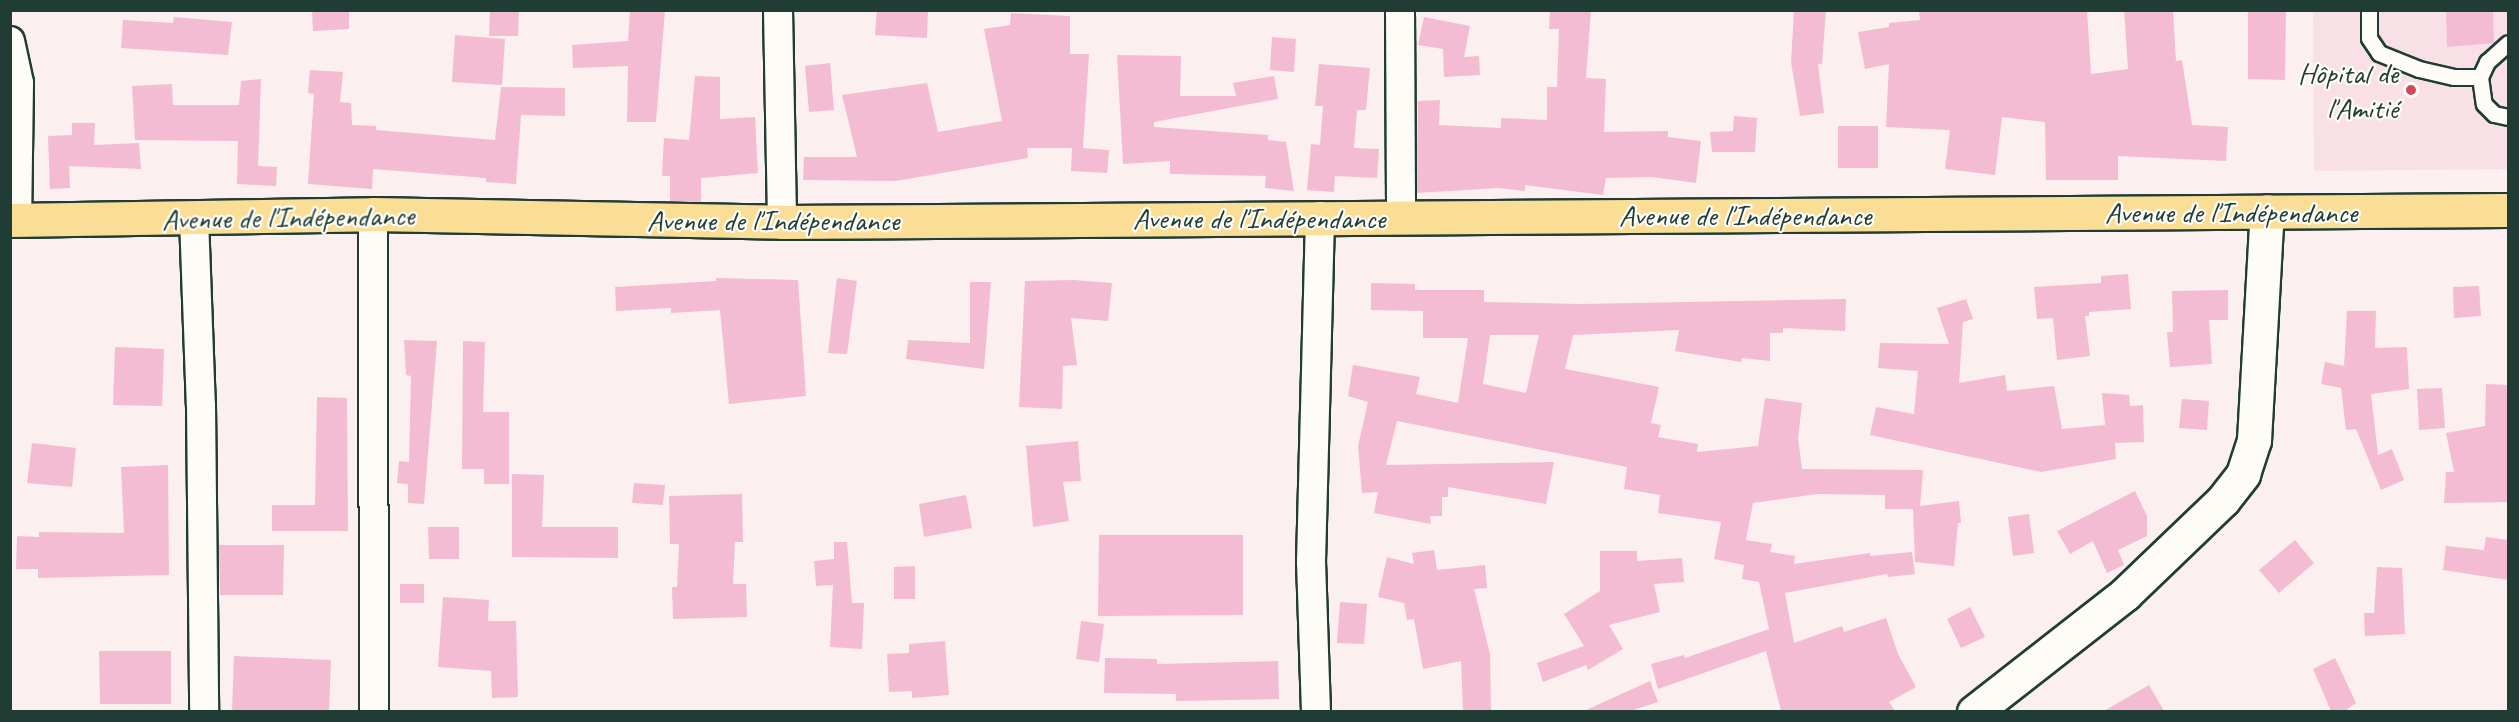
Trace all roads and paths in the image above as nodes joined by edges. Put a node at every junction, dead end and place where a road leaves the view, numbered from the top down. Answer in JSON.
{"nodes":[{"id":1,"x":778,"y":10,"type":"edge"},
{"id":2,"x":1400,"y":10,"type":"edge"},
{"id":3,"x":2369,"y":10,"type":"edge"},
{"id":4,"x":10,"y":41,"type":"edge"},
{"id":5,"x":2508,"y":43,"type":"edge"},
{"id":6,"x":2480,"y":77,"type":"junction"},
{"id":7,"x":2508,"y":117,"type":"edge"},
{"id":8,"x":2508,"y":210,"type":"edge"},
{"id":9,"x":2267,"y":211,"type":"junction"},
{"id":10,"x":373,"y":214,"type":"junction"},
{"id":11,"x":1320,"y":216,"type":"junction"},
{"id":12,"x":194,"y":218,"type":"junction"},
{"id":13,"x":1401,"y":218,"type":"junction"},
{"id":14,"x":14,"y":220,"type":"edge"},
{"id":15,"x":782,"y":222,"type":"junction"},
{"id":16,"x":204,"y":711,"type":"edge"},
{"id":17,"x":375,"y":711,"type":"edge"},
{"id":18,"x":1316,"y":711,"type":"edge"},
{"id":19,"x":1974,"y":711,"type":"edge"}],
"edges":[{"from":1,"to":15,"type":"street"},
{"from":2,"to":13,"type":"street"},
{"from":3,"to":6,"type":"lane"},
{"from":4,"to":14,"type":"street"},
{"from":5,"to":6,"type":"lane"},
{"from":6,"to":7,"type":"lane"},
{"from":8,"to":9,"type":"main road","name":"Avenue de l'Indépendance"},
{"from":9,"to":13,"type":"main road","name":"Avenue de l'Indépendance"},
{"from":9,"to":19,"type":"street"},
{"from":10,"to":12,"type":"main road","name":"Avenue de l'Indépendance"},
{"from":10,"to":15,"type":"main road","name":"Avenue de l'Indépendance"},
{"from":10,"to":17,"type":"street"},
{"from":11,"to":13,"type":"main road","name":"Avenue de l'Indépendance"},
{"from":11,"to":15,"type":"main road","name":"Avenue de l'Indépendance"},
{"from":11,"to":18,"type":"street"},
{"from":12,"to":14,"type":"main road","name":"Avenue de l'Indépendance"},
{"from":12,"to":16,"type":"street"}]}
